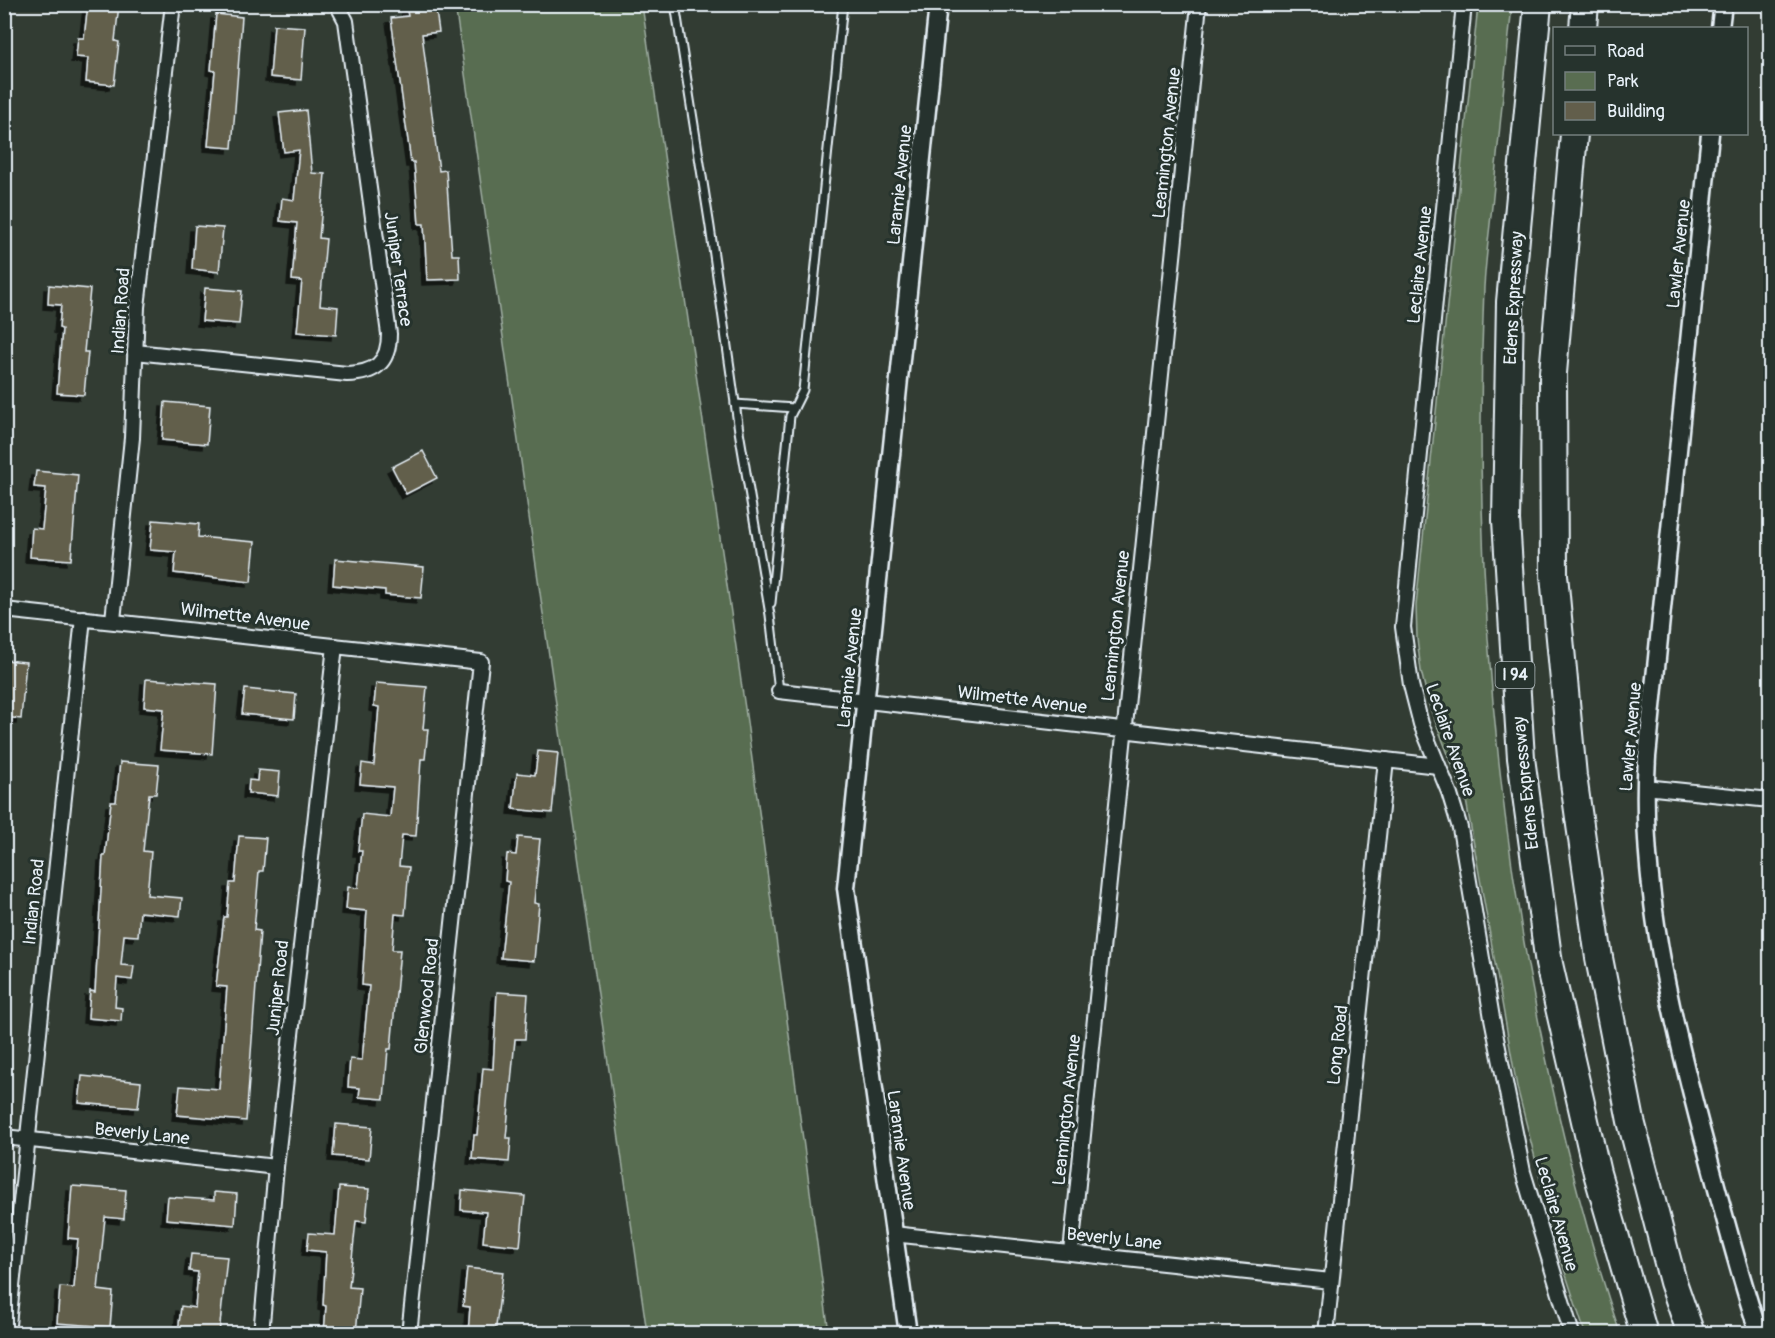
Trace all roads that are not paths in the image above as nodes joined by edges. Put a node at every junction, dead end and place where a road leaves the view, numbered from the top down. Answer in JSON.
{"nodes":[{"id":1,"x":173,"y":4,"type":"edge"},
{"id":2,"x":338,"y":4,"type":"edge"},
{"id":3,"x":675,"y":4,"type":"edge"},
{"id":4,"x":843,"y":4,"type":"edge"},
{"id":5,"x":938,"y":4,"type":"edge"},
{"id":6,"x":1199,"y":4,"type":"edge"},
{"id":7,"x":1464,"y":4,"type":"edge"},
{"id":8,"x":1538,"y":4,"type":"edge"},
{"id":9,"x":1585,"y":4,"type":"edge"},
{"id":10,"x":1722,"y":4,"type":"edge"},
{"id":11,"x":1583,"y":27,"type":"edge"},
{"id":12,"x":1720,"y":27,"type":"edge"},
{"id":13,"x":1574,"y":135,"type":"edge"},
{"id":14,"x":1710,"y":135,"type":"edge"},
{"id":15,"x":135,"y":352,"type":"junction"},
{"id":16,"x":735,"y":404,"type":"junction"},
{"id":17,"x":794,"y":408,"type":"junction"},
{"id":18,"x":4,"y":610,"type":"edge"},
{"id":19,"x":770,"y":615,"type":"junction"},
{"id":20,"x":83,"y":618,"type":"junction"},
{"id":21,"x":113,"y":620,"type":"junction"},
{"id":22,"x":334,"y":646,"type":"junction"},
{"id":23,"x":481,"y":662,"type":"joint"},
{"id":24,"x":779,"y":691,"type":"joint"},
{"id":25,"x":866,"y":700,"type":"junction"},
{"id":26,"x":1124,"y":730,"type":"junction"},
{"id":27,"x":1386,"y":760,"type":"junction"},
{"id":28,"x":1438,"y":766,"type":"junction"},
{"id":29,"x":1645,"y":787,"type":"junction"},
{"id":30,"x":1770,"y":800,"type":"edge"},
{"id":31,"x":4,"y":1137,"type":"edge"},
{"id":32,"x":27,"y":1139,"type":"junction"},
{"id":33,"x":276,"y":1167,"type":"junction"},
{"id":34,"x":893,"y":1234,"type":"junction"},
{"id":35,"x":1071,"y":1252,"type":"junction"},
{"id":36,"x":1332,"y":1281,"type":"junction"},
{"id":37,"x":8,"y":1334,"type":"edge"},
{"id":38,"x":261,"y":1334,"type":"edge"},
{"id":39,"x":409,"y":1334,"type":"edge"},
{"id":40,"x":908,"y":1334,"type":"edge"},
{"id":41,"x":1326,"y":1334,"type":"edge"},
{"id":42,"x":1572,"y":1334,"type":"edge"},
{"id":43,"x":1644,"y":1334,"type":"edge"},
{"id":44,"x":1691,"y":1334,"type":"edge"},
{"id":45,"x":1759,"y":1334,"type":"edge"}],
"edges":[{"from":1,"to":15,"type":"street","name":"Indian Road"},
{"from":2,"to":15,"type":"street","name":"Juniper Terrace"},
{"from":3,"to":16,"type":"lane"},
{"from":4,"to":17,"type":"lane"},
{"from":5,"to":25,"type":"street","name":"Laramie Avenue"},
{"from":6,"to":26,"type":"street","name":"Leamington Avenue"},
{"from":7,"to":28,"type":"street","name":"Leclaire Avenue"},
{"from":8,"to":43,"type":"highway","name":"Edens Expressway","number":"I 94"},
{"from":9,"to":11,"type":"highway"},
{"from":10,"to":12,"type":"street"},
{"from":13,"to":44,"type":"highway"},
{"from":14,"to":29,"type":"street","name":"Lawler Avenue"},
{"from":15,"to":21,"type":"street","name":"Indian Road"},
{"from":16,"to":17,"type":"lane"},
{"from":16,"to":19,"type":"lane"},
{"from":17,"to":19,"type":"lane"},
{"from":18,"to":20,"type":"street","name":"Wilmette Avenue"},
{"from":19,"to":24,"type":"lane"},
{"from":20,"to":21,"type":"street","name":"Wilmette Avenue"},
{"from":20,"to":32,"type":"street","name":"Indian Road"},
{"from":21,"to":22,"type":"street","name":"Wilmette Avenue"},
{"from":22,"to":23,"type":"street","name":"Wilmette Avenue"},
{"from":22,"to":33,"type":"street","name":"Juniper Road"},
{"from":23,"to":39,"type":"street","name":"Glenwood Road"},
{"from":24,"to":25,"type":"street","name":"Wilmette Avenue"},
{"from":25,"to":26,"type":"street","name":"Wilmette Avenue"},
{"from":25,"to":34,"type":"street","name":"Laramie Avenue"},
{"from":26,"to":27,"type":"street","name":"Wilmette Avenue"},
{"from":26,"to":35,"type":"street","name":"Leamington Avenue"},
{"from":27,"to":28,"type":"street","name":"Wilmette Avenue"},
{"from":27,"to":36,"type":"street","name":"Long Road"},
{"from":28,"to":42,"type":"street","name":"Leclaire Avenue"},
{"from":29,"to":30,"type":"street"},
{"from":29,"to":45,"type":"street","name":"Lawler Avenue"},
{"from":31,"to":32,"type":"street","name":"Beverly Lane"},
{"from":32,"to":33,"type":"street","name":"Beverly Lane"},
{"from":32,"to":37,"type":"street","name":"Indian Road"},
{"from":33,"to":38,"type":"street","name":"Juniper Road"},
{"from":34,"to":35,"type":"street","name":"Beverly Lane"},
{"from":34,"to":40,"type":"street","name":"Laramie Avenue"},
{"from":35,"to":36,"type":"street","name":"Beverly Lane"},
{"from":36,"to":41,"type":"street","name":"Long Road"}]}
